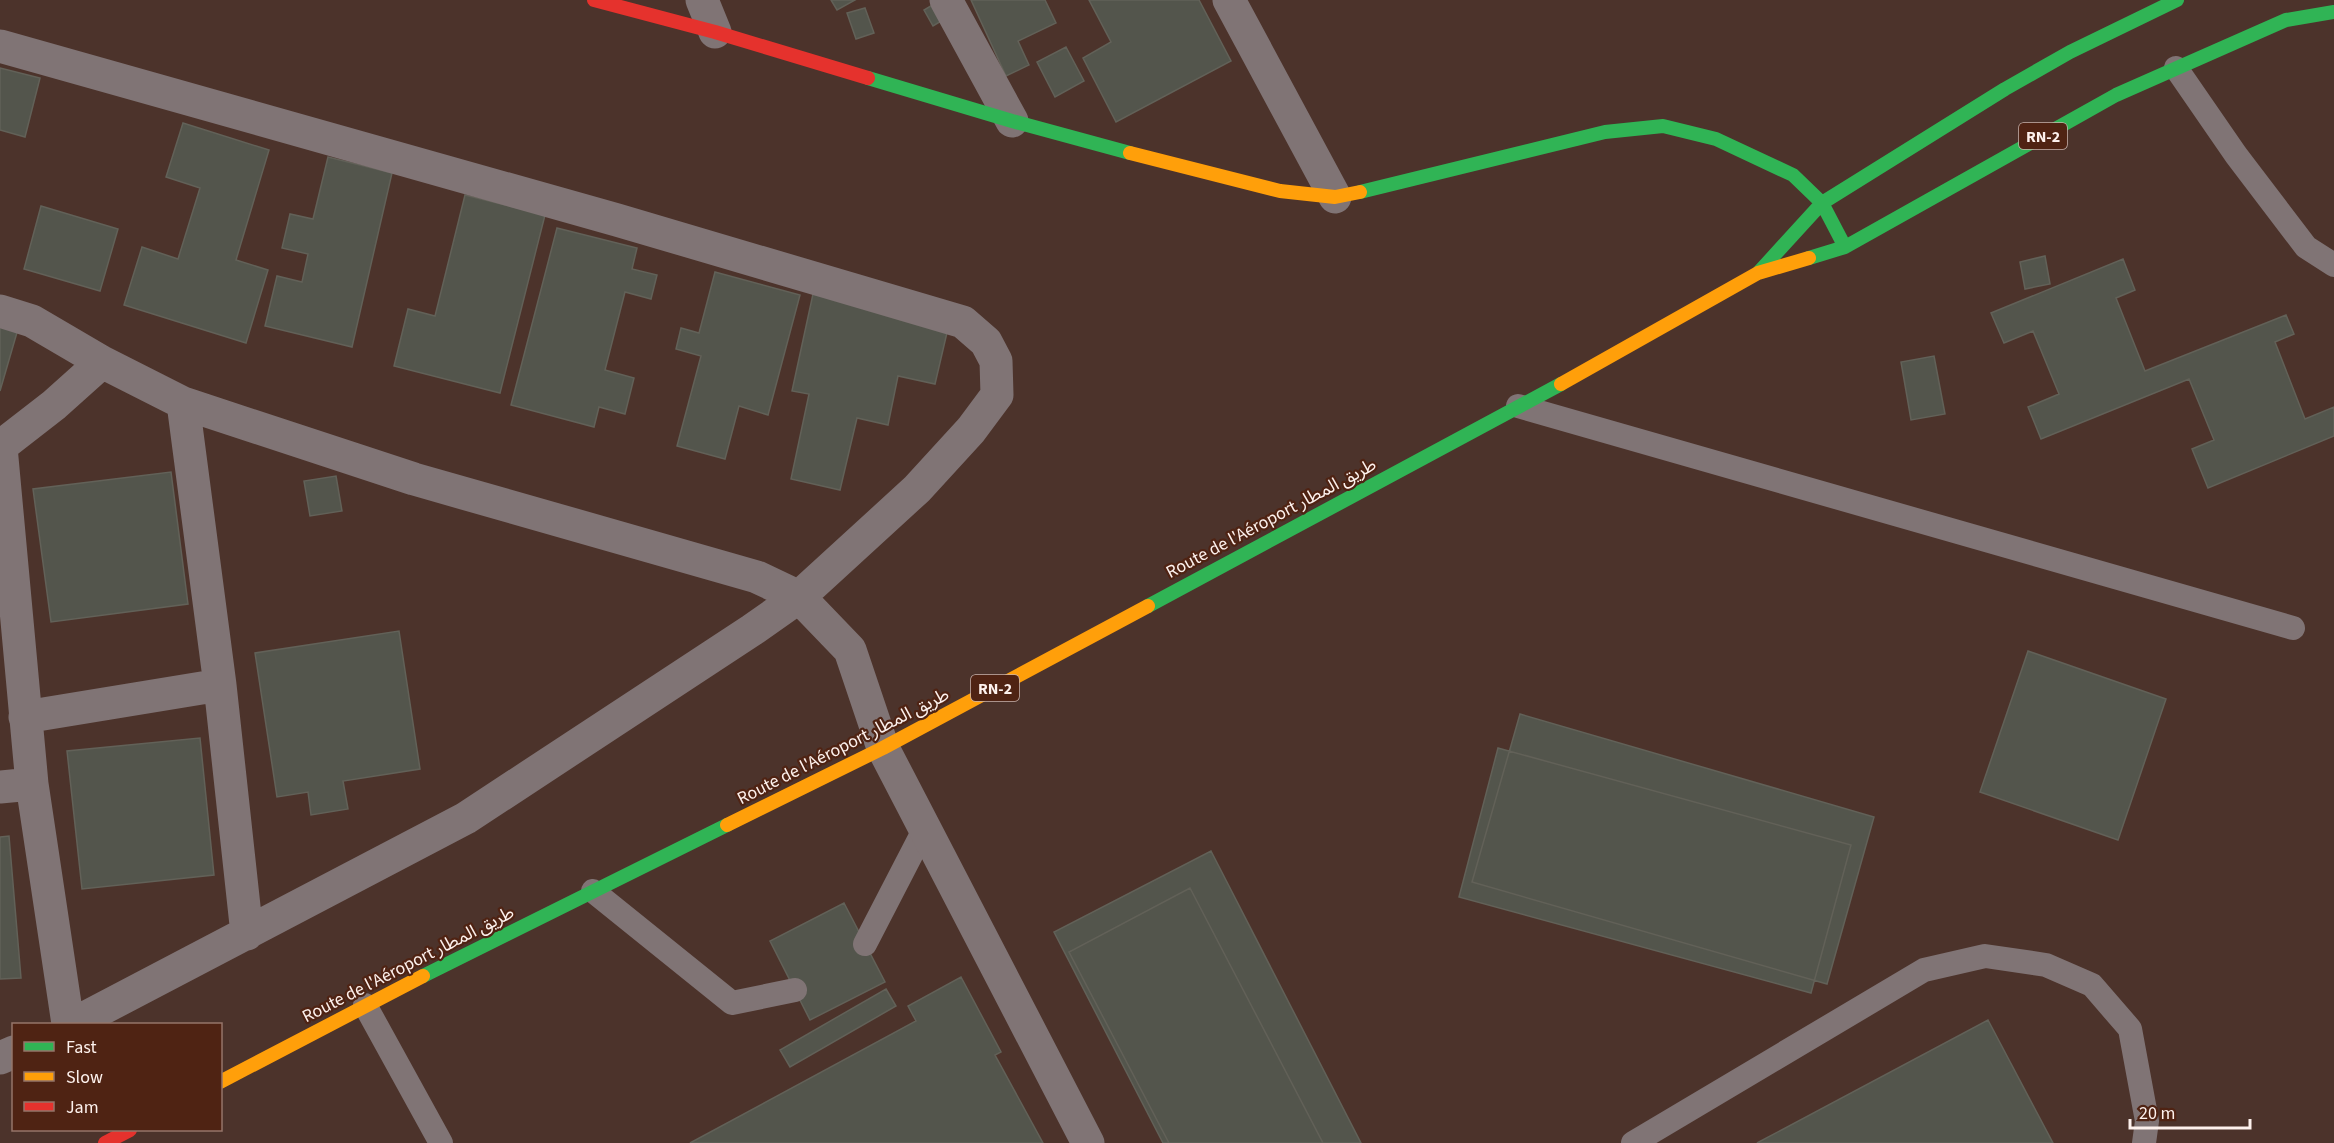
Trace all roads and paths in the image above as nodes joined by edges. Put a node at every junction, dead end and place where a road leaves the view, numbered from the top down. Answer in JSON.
{"nodes":[{"id":1,"x":594,"y":0,"type":"edge"},
{"id":2,"x":702,"y":0,"type":"edge"},
{"id":3,"x":946,"y":0,"type":"edge"},
{"id":4,"x":1229,"y":0,"type":"edge"},
{"id":5,"x":2177,"y":0,"type":"edge"},
{"id":6,"x":2290,"y":10,"type":"edge"},
{"id":7,"x":2334,"y":12,"type":"edge"},
{"id":8,"x":715,"y":32,"type":"junction"},
{"id":9,"x":0,"y":46,"type":"edge"},
{"id":10,"x":2176,"y":68,"type":"junction"},
{"id":11,"x":1012,"y":121,"type":"junction"},
{"id":12,"x":1335,"y":197,"type":"junction"},
{"id":13,"x":1822,"y":203,"type":"junction"},
{"id":14,"x":1845,"y":247,"type":"junction"},
{"id":15,"x":2334,"y":265,"type":"edge"},
{"id":16,"x":1758,"y":273,"type":"junction"},
{"id":17,"x":0,"y":311,"type":"edge"},
{"id":18,"x":102,"y":362,"type":"junction"},
{"id":19,"x":183,"y":403,"type":"junction"},
{"id":20,"x":1518,"y":406,"type":"junction"},
{"id":21,"x":0,"y":447,"type":"edge"},
{"id":22,"x":800,"y":597,"type":"junction"},
{"id":23,"x":2293,"y":628,"type":"dead end"},
{"id":24,"x":220,"y":685,"type":"junction"},
{"id":25,"x":25,"y":717,"type":"junction"},
{"id":26,"x":883,"y":748,"type":"junction"},
{"id":27,"x":32,"y":784,"type":"junction"},
{"id":28,"x":0,"y":786,"type":"edge"},
{"id":29,"x":925,"y":828,"type":"junction"},
{"id":30,"x":593,"y":891,"type":"junction"},
{"id":31,"x":247,"y":934,"type":"junction"},
{"id":32,"x":865,"y":944,"type":"dead end"},
{"id":33,"x":795,"y":990,"type":"dead end"},
{"id":34,"x":365,"y":1005,"type":"junction"},
{"id":35,"x":71,"y":1023,"type":"edge"},
{"id":36,"x":73,"y":1023,"type":"edge"},
{"id":37,"x":222,"y":1081,"type":"edge"},
{"id":38,"x":128,"y":1131,"type":"edge"},
{"id":39,"x":105,"y":1143,"type":"edge"},
{"id":40,"x":441,"y":1143,"type":"edge"},
{"id":41,"x":1088,"y":1143,"type":"edge"},
{"id":42,"x":1633,"y":1143,"type":"edge"},
{"id":43,"x":2144,"y":1143,"type":"edge"}],
"edges":[{"from":1,"to":8,"type":"main road"},
{"from":2,"to":8,"type":"street"},
{"from":3,"to":11,"type":"street"},
{"from":4,"to":12,"type":"street"},
{"from":5,"to":13,"type":"main road","number":"RN-2"},
{"from":6,"to":7,"type":"main road","number":"RN-2"},
{"from":6,"to":10,"type":"main road","number":"RN-2"},
{"from":8,"to":11,"type":"main road"},
{"from":9,"to":22,"type":"street"},
{"from":10,"to":14,"type":"main road","number":"RN-2"},
{"from":10,"to":15,"type":"lane"},
{"from":11,"to":12,"type":"main road"},
{"from":12,"to":13,"type":"main road"},
{"from":13,"to":14,"type":"main road"},
{"from":13,"to":16,"type":"main road","number":"RN-2"},
{"from":14,"to":16,"type":"main road","number":"RN-2"},
{"from":16,"to":20,"type":"main road","name":"Route de l'Aéroport طريق المطار","number":"RN-2"},
{"from":17,"to":18,"type":"street"},
{"from":18,"to":19,"type":"street"},
{"from":18,"to":21,"type":"street"},
{"from":19,"to":22,"type":"street"},
{"from":19,"to":24,"type":"street"},
{"from":20,"to":23,"type":"lane"},
{"from":20,"to":26,"type":"main road","name":"Route de l'Aéroport طريق المطار","number":"RN-2"},
{"from":21,"to":25,"type":"street"},
{"from":22,"to":26,"type":"street"},
{"from":22,"to":31,"type":"street"},
{"from":24,"to":25,"type":"street"},
{"from":24,"to":31,"type":"street"},
{"from":25,"to":27,"type":"street"},
{"from":26,"to":29,"type":"street"},
{"from":26,"to":30,"type":"main road","name":"Route de l'Aéroport طريق المطار","number":"RN-2"},
{"from":27,"to":28,"type":"street"},
{"from":27,"to":35,"type":"street"},
{"from":29,"to":32,"type":"lane"},
{"from":29,"to":41,"type":"street"},
{"from":30,"to":33,"type":"lane"},
{"from":30,"to":34,"type":"main road","name":"Route de l'Aéroport طريق المطار","number":"RN-2"},
{"from":31,"to":36,"type":"street"},
{"from":34,"to":37,"type":"main road","name":"Route de l'Aéroport طريق المطار","number":"RN-2"},
{"from":34,"to":40,"type":"lane"},
{"from":38,"to":39,"type":"main road"},
{"from":42,"to":43,"type":"lane"}]}
